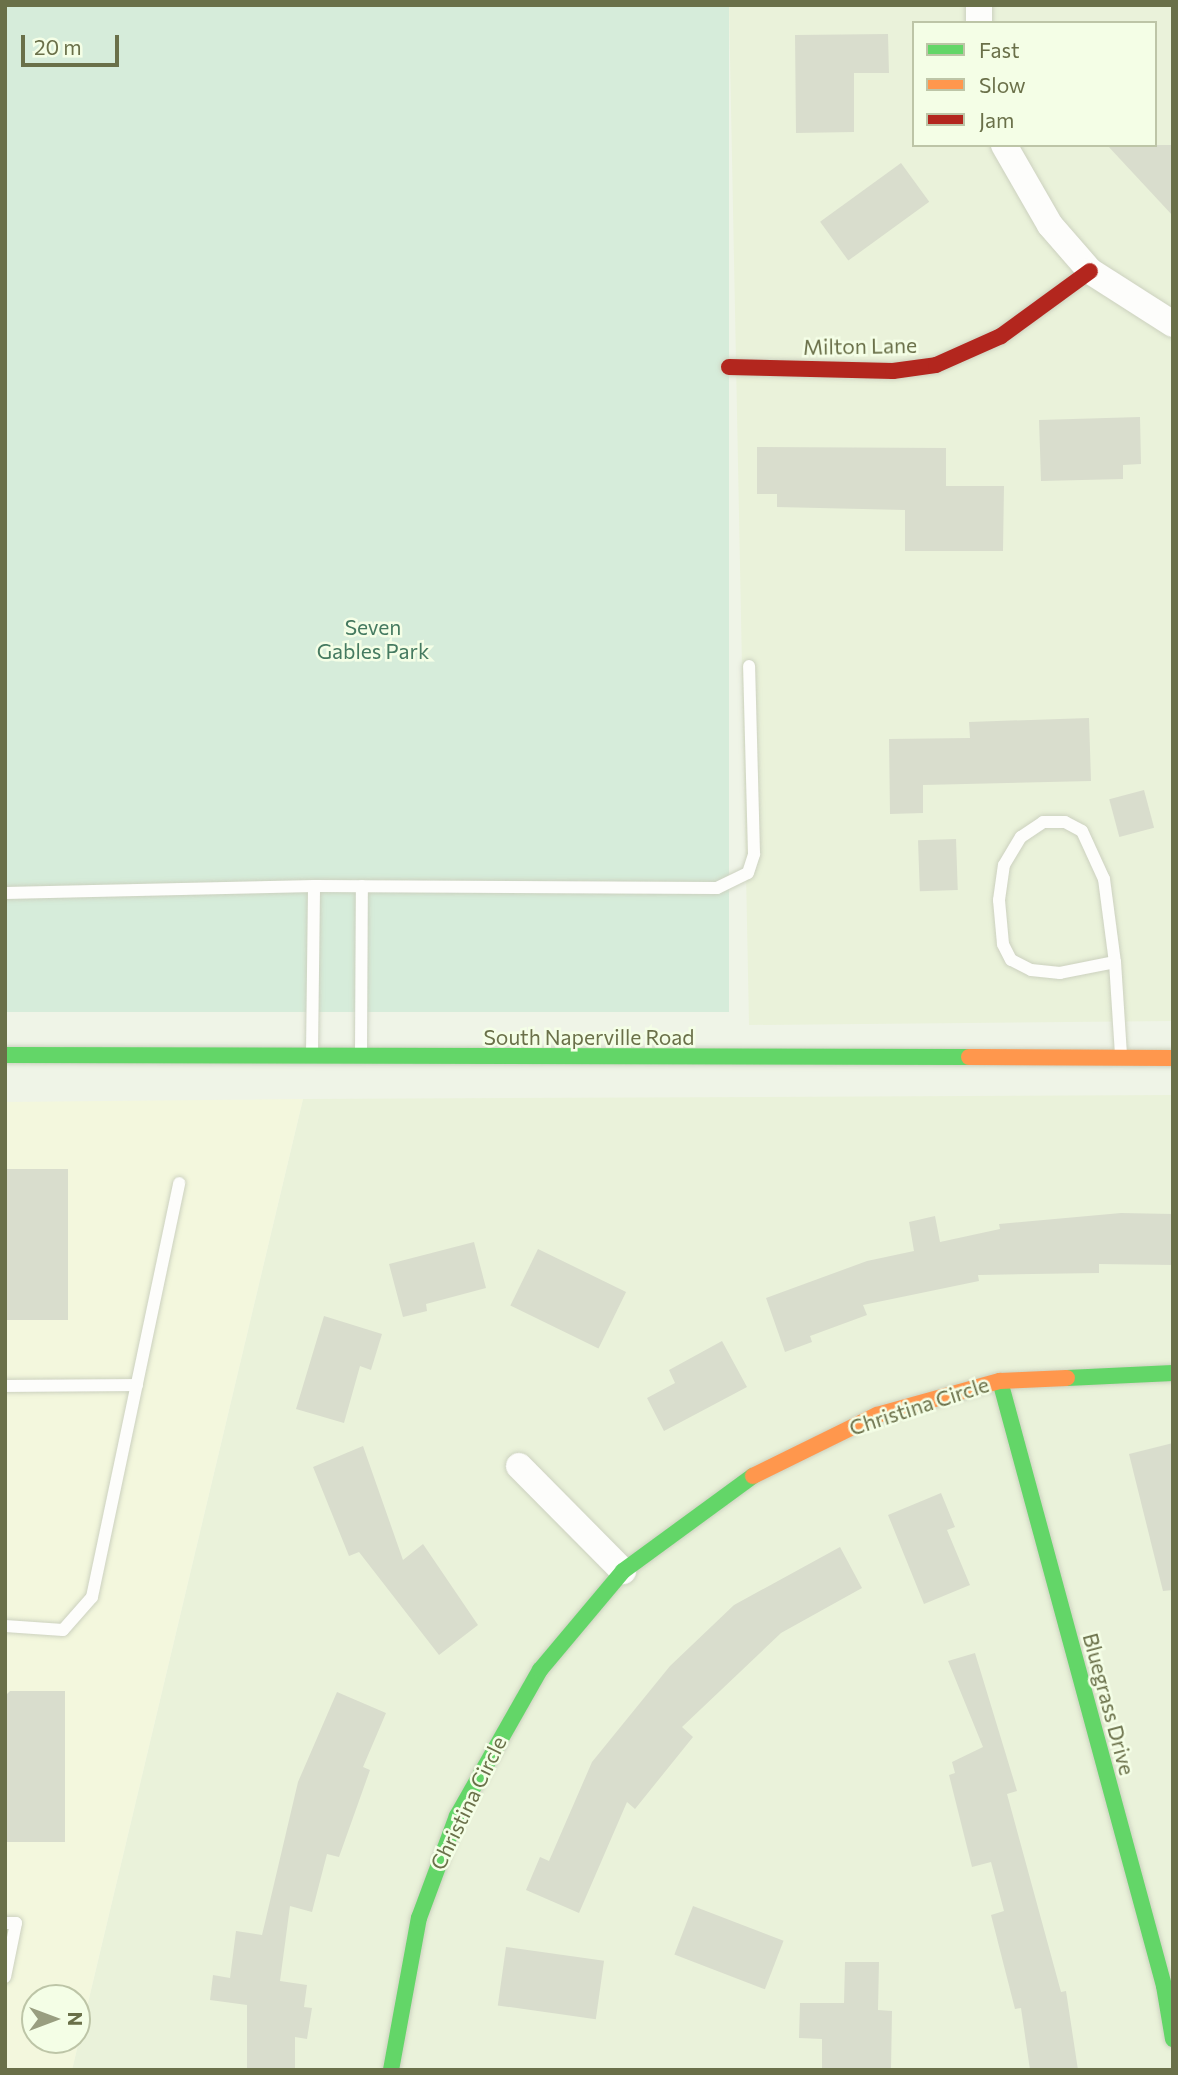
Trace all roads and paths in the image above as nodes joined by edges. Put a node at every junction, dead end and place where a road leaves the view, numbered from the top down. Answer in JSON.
{"nodes":[{"id":1,"x":1005,"y":147,"type":"edge"},
{"id":2,"x":1090,"y":271,"type":"junction"},
{"id":3,"x":1173,"y":324,"type":"edge"},
{"id":4,"x":730,"y":368,"type":"dead end"},
{"id":5,"x":749,"y":666,"type":"dead end"},
{"id":6,"x":314,"y":886,"type":"junction"},
{"id":7,"x":362,"y":886,"type":"junction"},
{"id":8,"x":5,"y":893,"type":"edge"},
{"id":9,"x":1115,"y":962,"type":"junction"},
{"id":10,"x":5,"y":1055,"type":"edge"},
{"id":11,"x":312,"y":1056,"type":"junction"},
{"id":12,"x":361,"y":1057,"type":"junction"},
{"id":13,"x":1121,"y":1058,"type":"junction"},
{"id":14,"x":1173,"y":1058,"type":"edge"},
{"id":15,"x":179,"y":1183,"type":"dead end"},
{"id":16,"x":1173,"y":1373,"type":"edge"},
{"id":17,"x":1000,"y":1381,"type":"junction"},
{"id":18,"x":137,"y":1385,"type":"junction"},
{"id":19,"x":5,"y":1386,"type":"edge"},
{"id":20,"x":519,"y":1466,"type":"dead end"},
{"id":21,"x":623,"y":1571,"type":"junction"},
{"id":22,"x":5,"y":1626,"type":"edge"},
{"id":23,"x":5,"y":1923,"type":"edge"},
{"id":24,"x":5,"y":1977,"type":"edge"},
{"id":25,"x":1173,"y":2039,"type":"edge"},
{"id":26,"x":391,"y":2070,"type":"edge"}],
"edges":[{"from":1,"to":2,"type":"street"},
{"from":2,"to":3,"type":"street"},
{"from":2,"to":4,"type":"street","name":"Milton Lane"},
{"from":5,"to":7,"type":"lane"},
{"from":6,"to":7,"type":"lane"},
{"from":6,"to":8,"type":"lane"},
{"from":6,"to":11,"type":"lane"},
{"from":7,"to":12,"type":"lane"},
{"from":9,"to":9,"type":"lane"},
{"from":9,"to":13,"type":"lane"},
{"from":10,"to":11,"type":"street","name":"South Naperville Road"},
{"from":11,"to":12,"type":"street","name":"South Naperville Road"},
{"from":12,"to":13,"type":"street","name":"South Naperville Road"},
{"from":13,"to":14,"type":"street","name":"South Naperville Road"},
{"from":15,"to":18,"type":"lane"},
{"from":16,"to":17,"type":"street","name":"Christina Circle"},
{"from":17,"to":21,"type":"street","name":"Christina Circle"},
{"from":17,"to":25,"type":"street","name":"Bluegrass Drive"},
{"from":18,"to":19,"type":"lane"},
{"from":18,"to":22,"type":"lane"},
{"from":20,"to":21,"type":"street"},
{"from":21,"to":26,"type":"street","name":"Christina Circle"},
{"from":23,"to":24,"type":"lane"}]}
